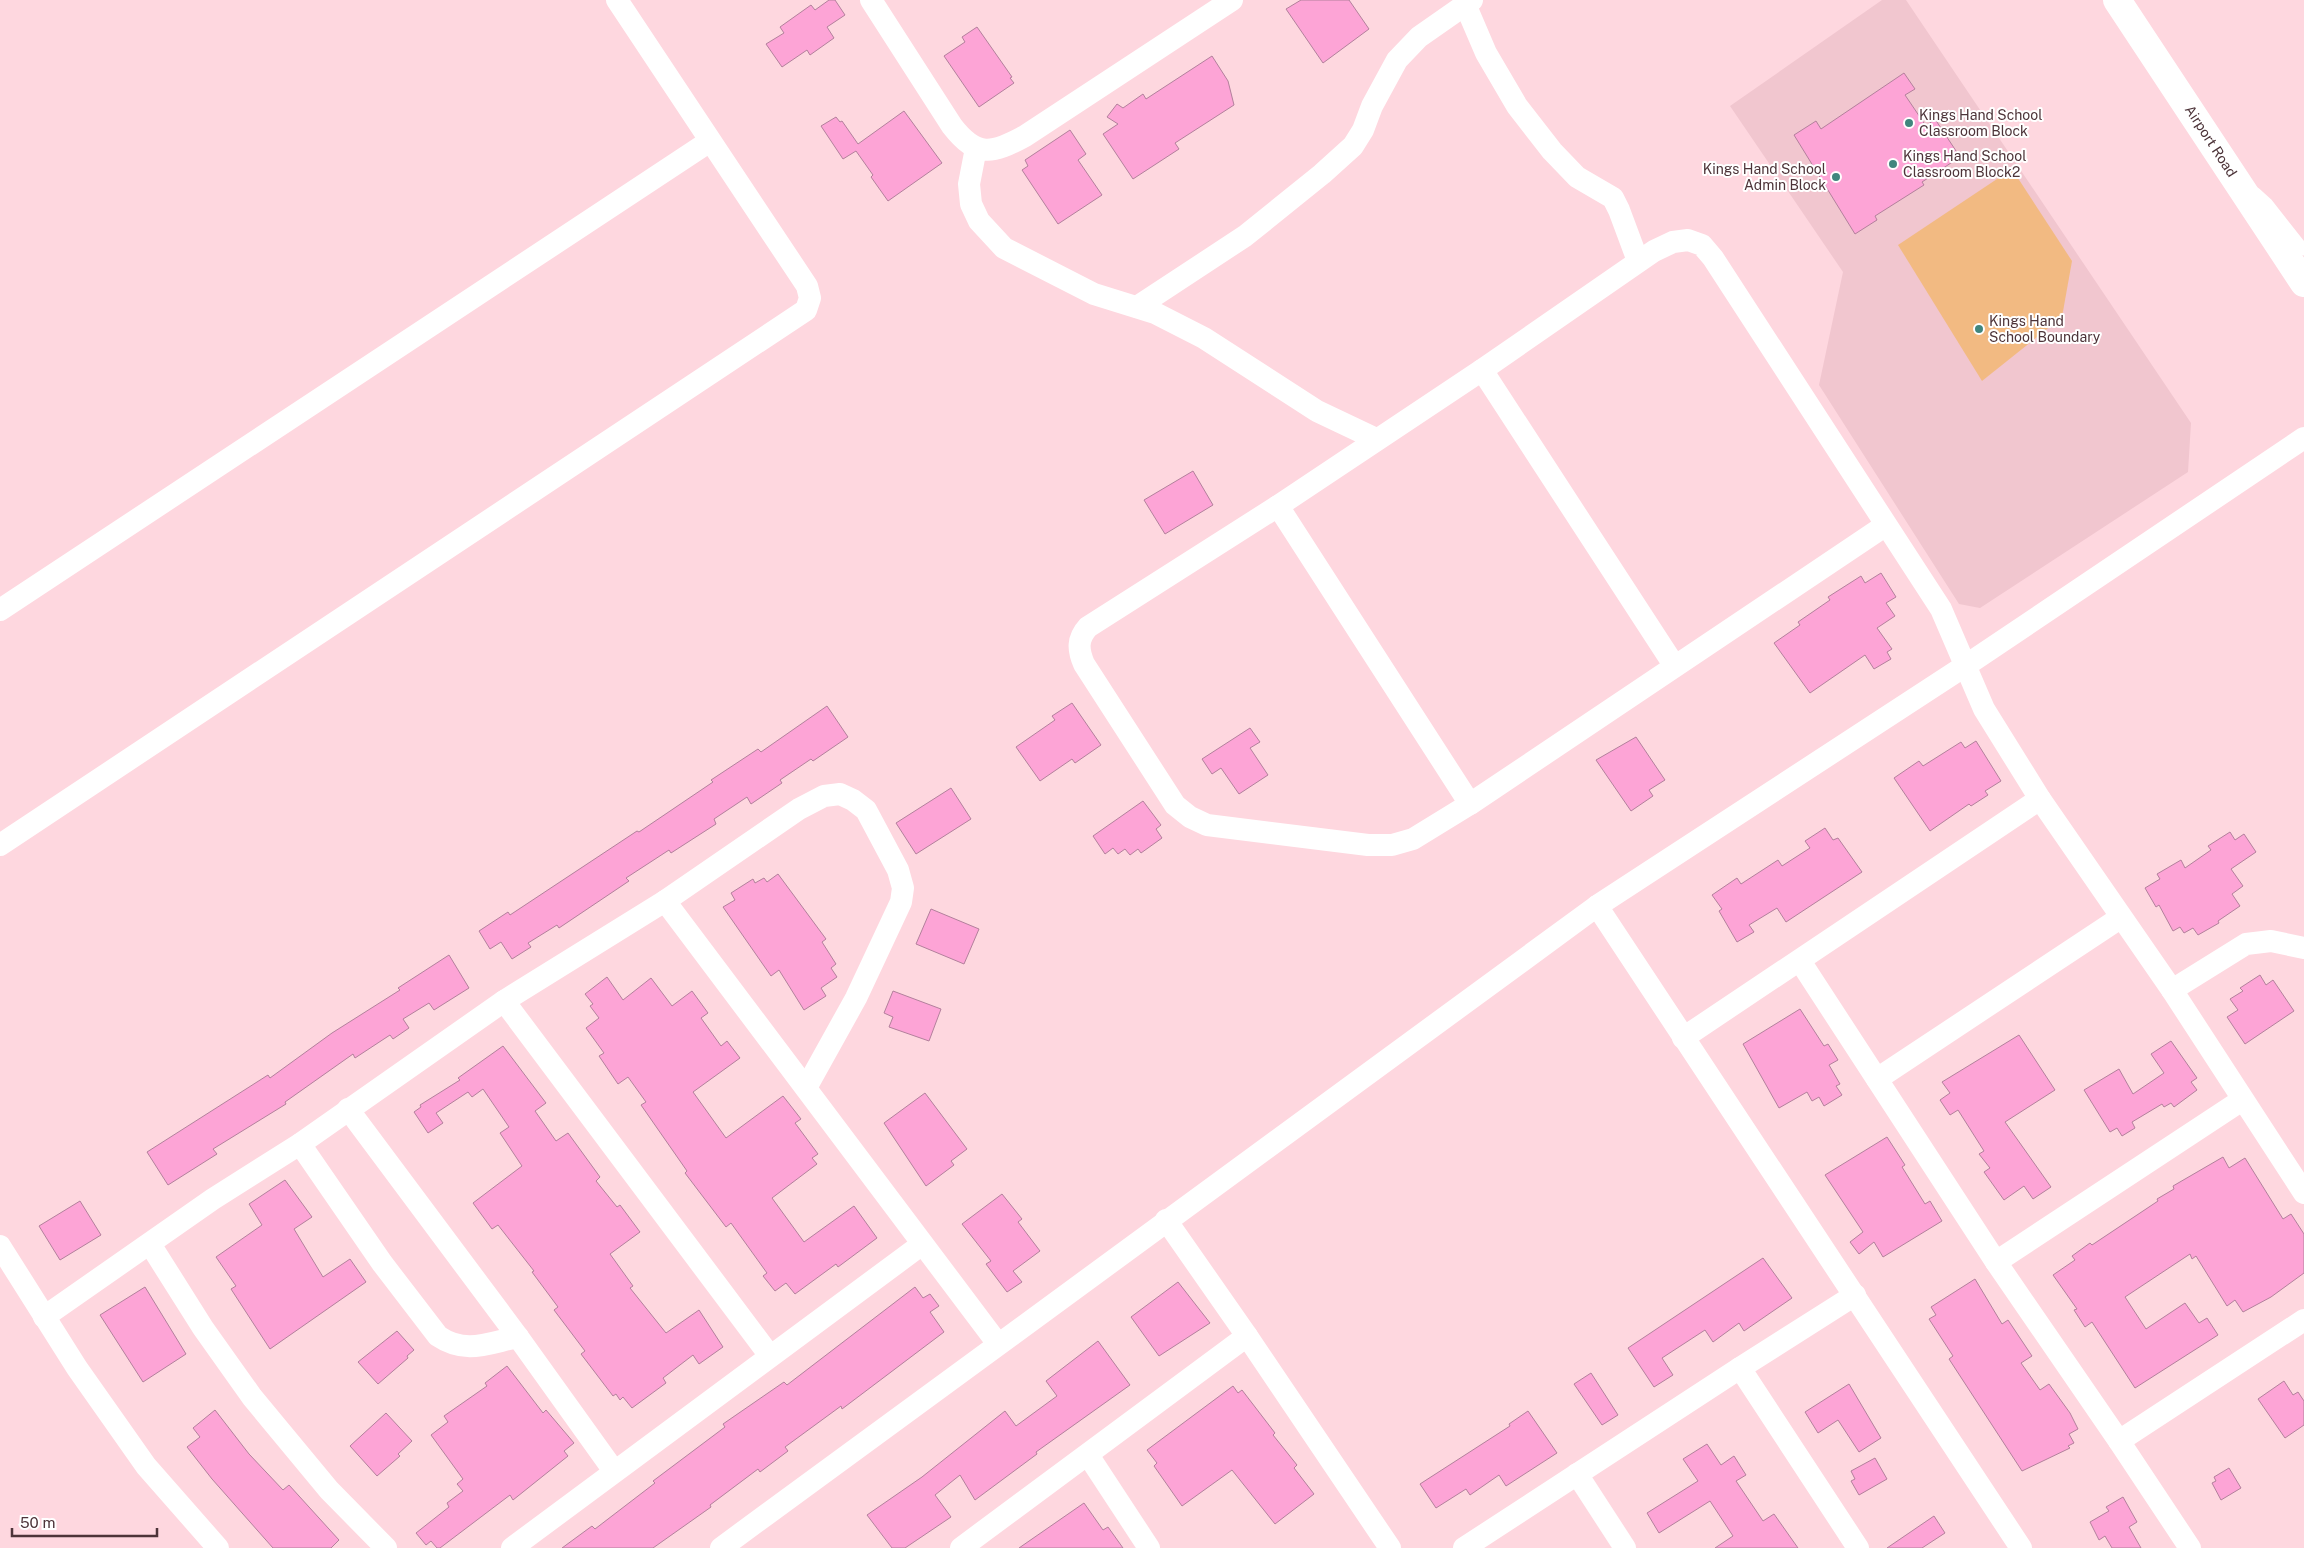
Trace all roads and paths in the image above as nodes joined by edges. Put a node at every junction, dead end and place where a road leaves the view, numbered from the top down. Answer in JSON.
{"nodes":[{"id":1,"x":617,"y":0,"type":"edge"},
{"id":2,"x":871,"y":0,"type":"edge"},
{"id":3,"x":1232,"y":0,"type":"edge"},
{"id":4,"x":2117,"y":0,"type":"edge"},
{"id":5,"x":1468,"y":2,"type":"edge"},
{"id":6,"x":710,"y":141,"type":"junction"},
{"id":7,"x":976,"y":148,"type":"junction"},
{"id":8,"x":2240,"y":186,"type":"junction"},
{"id":9,"x":2304,"y":250,"type":"edge"},
{"id":10,"x":1638,"y":261,"type":"junction"},
{"id":11,"x":2304,"y":283,"type":"edge"},
{"id":12,"x":1137,"y":307,"type":"junction"},
{"id":13,"x":1482,"y":370,"type":"junction"},
{"id":14,"x":2304,"y":438,"type":"edge"},
{"id":15,"x":1376,"y":439,"type":"junction"},
{"id":16,"x":1278,"y":506,"type":"junction"},
{"id":17,"x":1886,"y":524,"type":"junction"},
{"id":18,"x":0,"y":610,"type":"edge"},
{"id":19,"x":1674,"y":665,"type":"junction"},
{"id":20,"x":1964,"y":666,"type":"junction"},
{"id":21,"x":2040,"y":799,"type":"junction"},
{"id":22,"x":1470,"y":804,"type":"junction"},
{"id":23,"x":0,"y":845,"type":"edge"},
{"id":24,"x":666,"y":901,"type":"junction"},
{"id":25,"x":1597,"y":906,"type":"junction"},
{"id":26,"x":2120,"y":918,"type":"junction"},
{"id":27,"x":2304,"y":948,"type":"edge"},
{"id":28,"x":1800,"y":961,"type":"junction"},
{"id":29,"x":2172,"y":990,"type":"junction"},
{"id":30,"x":504,"y":1001,"type":"junction"},
{"id":31,"x":1683,"y":1038,"type":"junction"},
{"id":32,"x":1877,"y":1079,"type":"junction"},
{"id":33,"x":806,"y":1088,"type":"junction"},
{"id":34,"x":2242,"y":1100,"type":"junction"},
{"id":35,"x":348,"y":1109,"type":"junction"},
{"id":36,"x":300,"y":1144,"type":"junction"},
{"id":37,"x":2304,"y":1193,"type":"edge"},
{"id":38,"x":1166,"y":1220,"type":"junction"},
{"id":39,"x":150,"y":1244,"type":"junction"},
{"id":40,"x":921,"y":1245,"type":"junction"},
{"id":41,"x":0,"y":1246,"type":"edge"},
{"id":42,"x":1996,"y":1262,"type":"junction"},
{"id":43,"x":1855,"y":1295,"type":"junction"},
{"id":44,"x":44,"y":1317,"type":"junction"},
{"id":45,"x":2304,"y":1320,"type":"edge"},
{"id":46,"x":1247,"y":1336,"type":"junction"},
{"id":47,"x":518,"y":1337,"type":"junction"},
{"id":48,"x":998,"y":1344,"type":"junction"},
{"id":49,"x":770,"y":1356,"type":"junction"},
{"id":50,"x":1740,"y":1368,"type":"junction"},
{"id":51,"x":2119,"y":1441,"type":"junction"},
{"id":52,"x":1088,"y":1455,"type":"junction"},
{"id":53,"x":614,"y":1471,"type":"junction"},
{"id":54,"x":1577,"y":1474,"type":"junction"},
{"id":55,"x":218,"y":1548,"type":"edge"},
{"id":56,"x":386,"y":1548,"type":"edge"},
{"id":57,"x":512,"y":1548,"type":"edge"},
{"id":58,"x":721,"y":1548,"type":"edge"},
{"id":59,"x":961,"y":1548,"type":"edge"},
{"id":60,"x":1149,"y":1548,"type":"edge"},
{"id":61,"x":1390,"y":1548,"type":"edge"},
{"id":62,"x":1464,"y":1548,"type":"edge"},
{"id":63,"x":1625,"y":1548,"type":"edge"},
{"id":64,"x":1858,"y":1548,"type":"edge"},
{"id":65,"x":2021,"y":1548,"type":"edge"},
{"id":66,"x":2190,"y":1548,"type":"edge"}],
"edges":[{"from":1,"to":6,"type":"street"},
{"from":2,"to":7,"type":"street"},
{"from":3,"to":7,"type":"street"},
{"from":4,"to":8,"type":"main road","name":"Airport Road"},
{"from":5,"to":10,"type":"street"},
{"from":5,"to":12,"type":"street"},
{"from":6,"to":18,"type":"street"},
{"from":6,"to":23,"type":"street"},
{"from":7,"to":12,"type":"street"},
{"from":8,"to":9,"type":"lane"},
{"from":8,"to":11,"type":"main road","name":"Airport Road"},
{"from":10,"to":13,"type":"street"},
{"from":10,"to":17,"type":"street"},
{"from":12,"to":15,"type":"street"},
{"from":13,"to":15,"type":"street"},
{"from":13,"to":19,"type":"street"},
{"from":14,"to":20,"type":"street"},
{"from":15,"to":16,"type":"street"},
{"from":16,"to":22,"type":"street"},
{"from":16,"to":22,"type":"street"},
{"from":17,"to":19,"type":"street"},
{"from":17,"to":20,"type":"street"},
{"from":19,"to":22,"type":"street"},
{"from":20,"to":21,"type":"street"},
{"from":20,"to":25,"type":"street"},
{"from":21,"to":26,"type":"street"},
{"from":21,"to":28,"type":"street"},
{"from":24,"to":30,"type":"street"},
{"from":24,"to":33,"type":"street"},
{"from":24,"to":33,"type":"street"},
{"from":25,"to":31,"type":"street"},
{"from":25,"to":38,"type":"street"},
{"from":26,"to":29,"type":"street"},
{"from":26,"to":32,"type":"street"},
{"from":27,"to":29,"type":"street"},
{"from":28,"to":31,"type":"street"},
{"from":28,"to":32,"type":"street"},
{"from":29,"to":34,"type":"street"},
{"from":30,"to":35,"type":"street"},
{"from":30,"to":49,"type":"street"},
{"from":31,"to":43,"type":"street"},
{"from":32,"to":42,"type":"street"},
{"from":33,"to":40,"type":"street"},
{"from":34,"to":37,"type":"street"},
{"from":34,"to":42,"type":"street"},
{"from":35,"to":36,"type":"street"},
{"from":35,"to":47,"type":"street"},
{"from":36,"to":39,"type":"street"},
{"from":36,"to":47,"type":"street"},
{"from":38,"to":46,"type":"street"},
{"from":38,"to":48,"type":"street"},
{"from":39,"to":44,"type":"street"},
{"from":39,"to":56,"type":"street"},
{"from":40,"to":48,"type":"street"},
{"from":40,"to":49,"type":"street"},
{"from":41,"to":44,"type":"street"},
{"from":42,"to":51,"type":"street"},
{"from":43,"to":50,"type":"street"},
{"from":43,"to":65,"type":"street"},
{"from":44,"to":55,"type":"street"},
{"from":45,"to":51,"type":"street"},
{"from":46,"to":52,"type":"street"},
{"from":46,"to":61,"type":"street"},
{"from":47,"to":53,"type":"street"},
{"from":48,"to":58,"type":"street"},
{"from":49,"to":53,"type":"street"},
{"from":50,"to":54,"type":"street"},
{"from":50,"to":64,"type":"street"},
{"from":51,"to":66,"type":"street"},
{"from":52,"to":59,"type":"street"},
{"from":52,"to":60,"type":"street"},
{"from":53,"to":57,"type":"street"},
{"from":54,"to":62,"type":"street"},
{"from":54,"to":63,"type":"street"}]}
